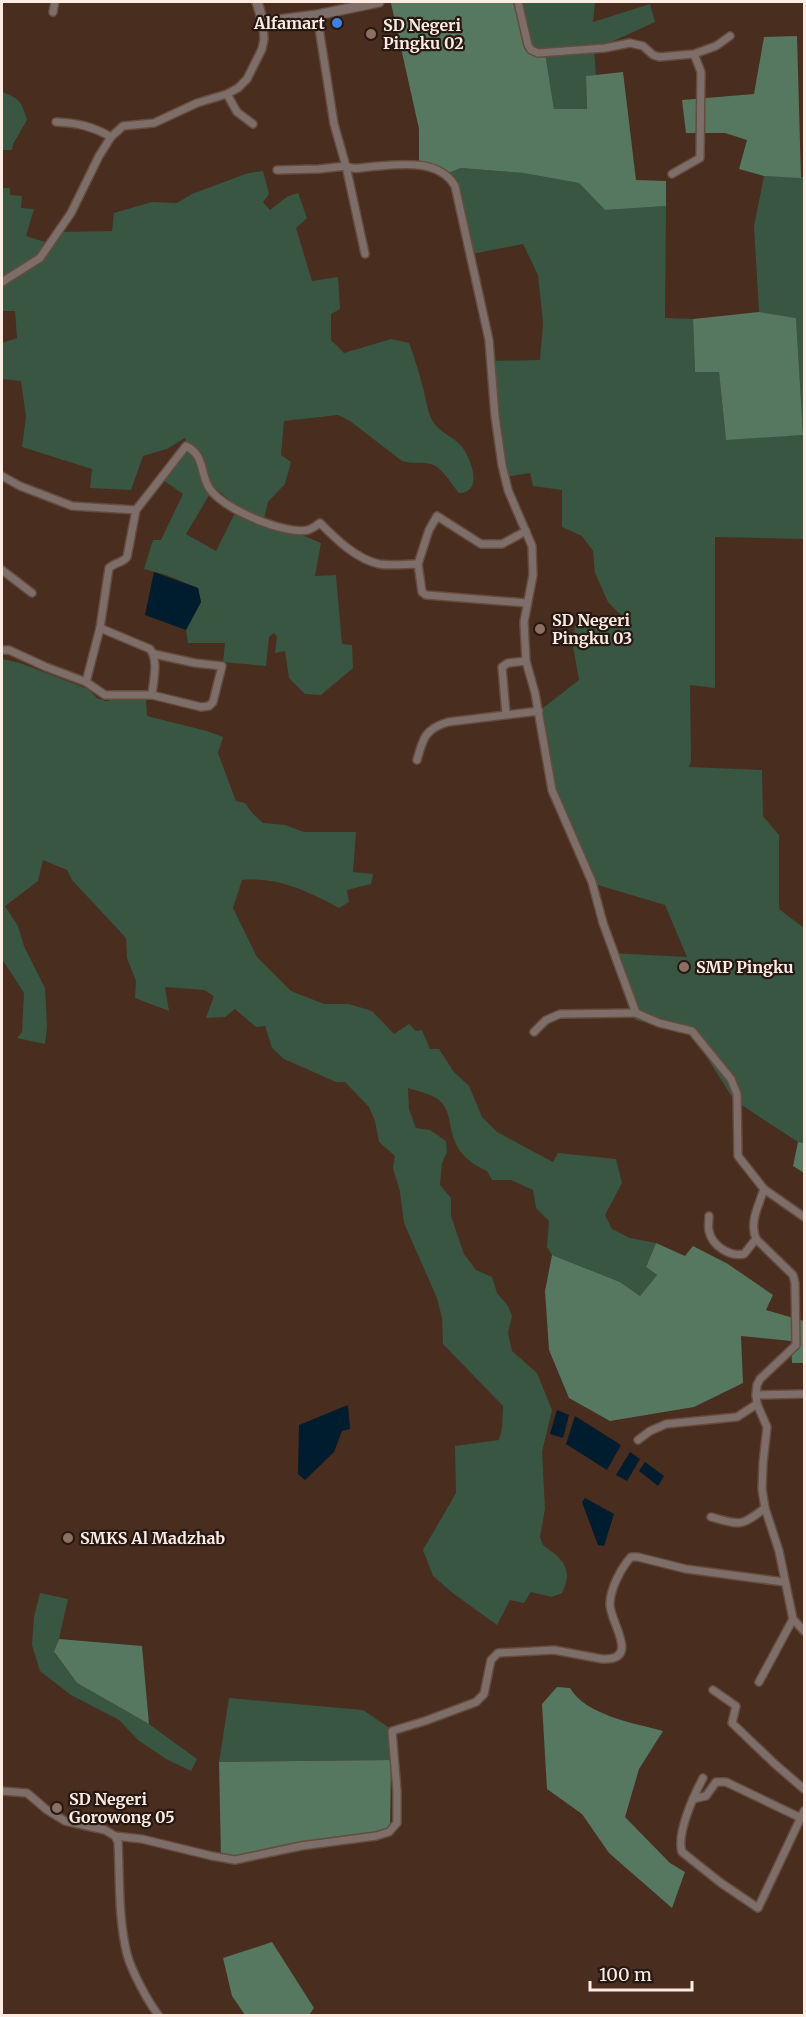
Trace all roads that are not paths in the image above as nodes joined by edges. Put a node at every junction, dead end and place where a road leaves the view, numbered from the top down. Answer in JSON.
{"nodes":[{"id":1,"x":55,"y":2,"type":"edge"},
{"id":2,"x":257,"y":2,"type":"edge"},
{"id":3,"x":379,"y":2,"type":"edge"},
{"id":4,"x":518,"y":2,"type":"edge"},
{"id":5,"x":53,"y":12,"type":"dead end"},
{"id":6,"x":317,"y":15,"type":"junction"},
{"id":7,"x":263,"y":22,"type":"junction"},
{"id":8,"x":730,"y":36,"type":"dead end"},
{"id":9,"x":694,"y":54,"type":"junction"},
{"id":10,"x":227,"y":94,"type":"junction"},
{"id":11,"x":56,"y":122,"type":"dead end"},
{"id":12,"x":253,"y":124,"type":"dead end"},
{"id":13,"x":111,"y":137,"type":"junction"},
{"id":14,"x":346,"y":166,"type":"junction"},
{"id":15,"x":277,"y":170,"type":"dead end"},
{"id":16,"x":672,"y":174,"type":"dead end"},
{"id":17,"x":365,"y":254,"type":"dead end"},
{"id":18,"x":2,"y":282,"type":"edge"},
{"id":19,"x":2,"y":476,"type":"edge"},
{"id":20,"x":136,"y":510,"type":"junction"},
{"id":21,"x":526,"y":531,"type":"junction"},
{"id":22,"x":418,"y":564,"type":"junction"},
{"id":23,"x":2,"y":570,"type":"edge"},
{"id":24,"x":32,"y":593,"type":"dead end"},
{"id":25,"x":527,"y":603,"type":"junction"},
{"id":26,"x":100,"y":628,"type":"junction"},
{"id":27,"x":2,"y":650,"type":"edge"},
{"id":28,"x":154,"y":654,"type":"junction"},
{"id":29,"x":526,"y":661,"type":"junction"},
{"id":30,"x":86,"y":682,"type":"junction"},
{"id":31,"x":152,"y":695,"type":"junction"},
{"id":32,"x":538,"y":711,"type":"junction"},
{"id":33,"x":506,"y":714,"type":"junction"},
{"id":34,"x":417,"y":760,"type":"dead end"},
{"id":35,"x":636,"y":1013,"type":"junction"},
{"id":36,"x":534,"y":1032,"type":"dead end"},
{"id":37,"x":764,"y":1189,"type":"junction"},
{"id":38,"x":709,"y":1216,"type":"dead end"},
{"id":39,"x":804,"y":1217,"type":"edge"},
{"id":40,"x":756,"y":1239,"type":"junction"},
{"id":41,"x":796,"y":1305,"type":"junction"},
{"id":42,"x":804,"y":1305,"type":"edge"},
{"id":43,"x":804,"y":1394,"type":"edge"},
{"id":44,"x":756,"y":1395,"type":"junction"},
{"id":45,"x":757,"y":1404,"type":"junction"},
{"id":46,"x":638,"y":1440,"type":"dead end"},
{"id":47,"x":765,"y":1508,"type":"junction"},
{"id":48,"x":711,"y":1516,"type":"dead end"},
{"id":49,"x":784,"y":1582,"type":"junction"},
{"id":50,"x":793,"y":1619,"type":"junction"},
{"id":51,"x":804,"y":1631,"type":"edge"},
{"id":52,"x":759,"y":1682,"type":"dead end"},
{"id":53,"x":713,"y":1690,"type":"dead end"},
{"id":54,"x":703,"y":1778,"type":"dead end"},
{"id":55,"x":804,"y":1789,"type":"edge"},
{"id":56,"x":2,"y":1791,"type":"edge"},
{"id":57,"x":693,"y":1799,"type":"junction"},
{"id":58,"x":804,"y":1811,"type":"edge"},
{"id":59,"x":801,"y":1818,"type":"junction"},
{"id":60,"x":115,"y":1836,"type":"junction"},
{"id":61,"x":159,"y":2016,"type":"edge"}],
"edges":[{"from":1,"to":5,"type":"street"},
{"from":2,"to":7,"type":"street"},
{"from":3,"to":6,"type":"street"},
{"from":4,"to":9,"type":"street"},
{"from":6,"to":7,"type":"street"},
{"from":6,"to":14,"type":"street"},
{"from":7,"to":10,"type":"street"},
{"from":8,"to":9,"type":"street"},
{"from":9,"to":16,"type":"street"},
{"from":10,"to":12,"type":"street"},
{"from":10,"to":13,"type":"street"},
{"from":11,"to":13,"type":"street"},
{"from":13,"to":18,"type":"street"},
{"from":14,"to":15,"type":"street"},
{"from":14,"to":17,"type":"street"},
{"from":14,"to":21,"type":"street"},
{"from":19,"to":20,"type":"street"},
{"from":20,"to":22,"type":"street"},
{"from":20,"to":26,"type":"street"},
{"from":21,"to":22,"type":"street"},
{"from":21,"to":25,"type":"street"},
{"from":22,"to":25,"type":"street"},
{"from":23,"to":24,"type":"street"},
{"from":25,"to":29,"type":"street"},
{"from":26,"to":28,"type":"street"},
{"from":26,"to":30,"type":"street"},
{"from":27,"to":30,"type":"street"},
{"from":28,"to":31,"type":"street"},
{"from":28,"to":31,"type":"street"},
{"from":29,"to":32,"type":"street"},
{"from":29,"to":33,"type":"street"},
{"from":30,"to":31,"type":"street"},
{"from":32,"to":33,"type":"street"},
{"from":32,"to":35,"type":"street"},
{"from":33,"to":34,"type":"street"},
{"from":35,"to":36,"type":"street"},
{"from":35,"to":37,"type":"street"},
{"from":37,"to":39,"type":"street"},
{"from":37,"to":40,"type":"street"},
{"from":38,"to":40,"type":"street"},
{"from":40,"to":41,"type":"street"},
{"from":41,"to":42,"type":"street"},
{"from":41,"to":44,"type":"street"},
{"from":43,"to":44,"type":"street"},
{"from":44,"to":45,"type":"street"},
{"from":45,"to":46,"type":"street"},
{"from":45,"to":47,"type":"street"},
{"from":47,"to":48,"type":"street"},
{"from":47,"to":49,"type":"street"},
{"from":49,"to":50,"type":"street"},
{"from":49,"to":60,"type":"street"},
{"from":50,"to":51,"type":"street"},
{"from":50,"to":52,"type":"street"},
{"from":53,"to":55,"type":"street"},
{"from":54,"to":57,"type":"street"},
{"from":56,"to":60,"type":"street"},
{"from":57,"to":59,"type":"street"},
{"from":57,"to":59,"type":"street"},
{"from":58,"to":59,"type":"street"},
{"from":60,"to":61,"type":"street"}]}
